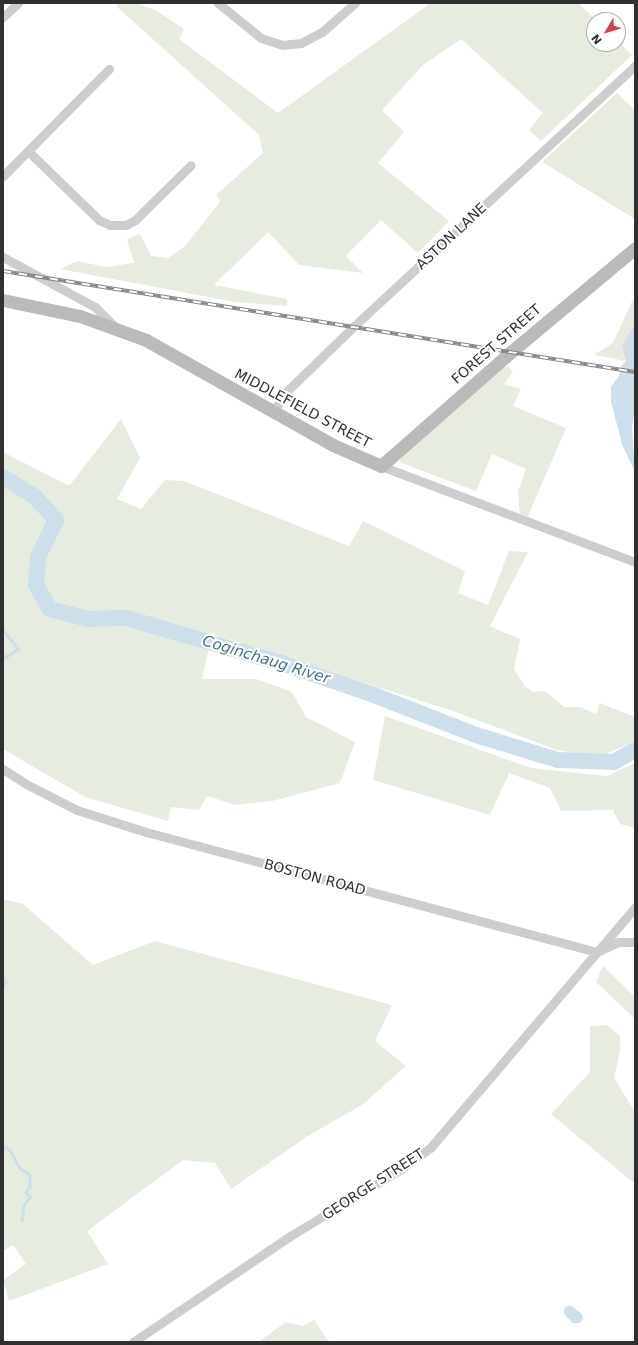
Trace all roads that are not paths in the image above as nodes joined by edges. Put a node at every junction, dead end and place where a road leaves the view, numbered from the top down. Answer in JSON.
{"nodes":[{"id":1,"x":18,"y":3,"type":"edge"},
{"id":2,"x":218,"y":3,"type":"edge"},
{"id":3,"x":355,"y":3,"type":"edge"},
{"id":4,"x":3,"y":17,"type":"edge"},
{"id":5,"x":635,"y":66,"type":"edge"},
{"id":6,"x":109,"y":69,"type":"dead end"},
{"id":7,"x":28,"y":151,"type":"junction"},
{"id":8,"x":191,"y":165,"type":"dead end"},
{"id":9,"x":3,"y":176,"type":"edge"},
{"id":10,"x":635,"y":248,"type":"edge"},
{"id":11,"x":3,"y":257,"type":"edge"},
{"id":12,"x":3,"y":300,"type":"edge"},
{"id":13,"x":115,"y":327,"type":"junction"},
{"id":14,"x":273,"y":411,"type":"junction"},
{"id":15,"x":381,"y":466,"type":"junction"},
{"id":16,"x":635,"y":562,"type":"edge"},
{"id":17,"x":3,"y":769,"type":"edge"},
{"id":18,"x":635,"y":907,"type":"edge"},
{"id":19,"x":635,"y":942,"type":"edge"},
{"id":20,"x":597,"y":952,"type":"junction"},
{"id":21,"x":133,"y":1342,"type":"edge"}],
"edges":[{"from":1,"to":4,"type":"street"},
{"from":2,"to":3,"type":"street"},
{"from":5,"to":14,"type":"street","name":"ASTON LANE"},
{"from":6,"to":7,"type":"street"},
{"from":7,"to":8,"type":"street"},
{"from":7,"to":9,"type":"street"},
{"from":10,"to":15,"type":"main road","name":"FOREST STREET"},
{"from":11,"to":13,"type":"street"},
{"from":12,"to":13,"type":"main road","name":"MIDDLEFIELD STREET"},
{"from":13,"to":14,"type":"main road","name":"MIDDLEFIELD STREET"},
{"from":14,"to":15,"type":"main road","name":"MIDDLEFIELD STREET"},
{"from":15,"to":16,"type":"street","name":"MIDDLEFIELD STREET"},
{"from":17,"to":20,"type":"street","name":"BOSTON ROAD"},
{"from":18,"to":20,"type":"street","name":"GEORGE STREET"},
{"from":19,"to":20,"type":"street"},
{"from":20,"to":21,"type":"street","name":"GEORGE STREET"}]}
